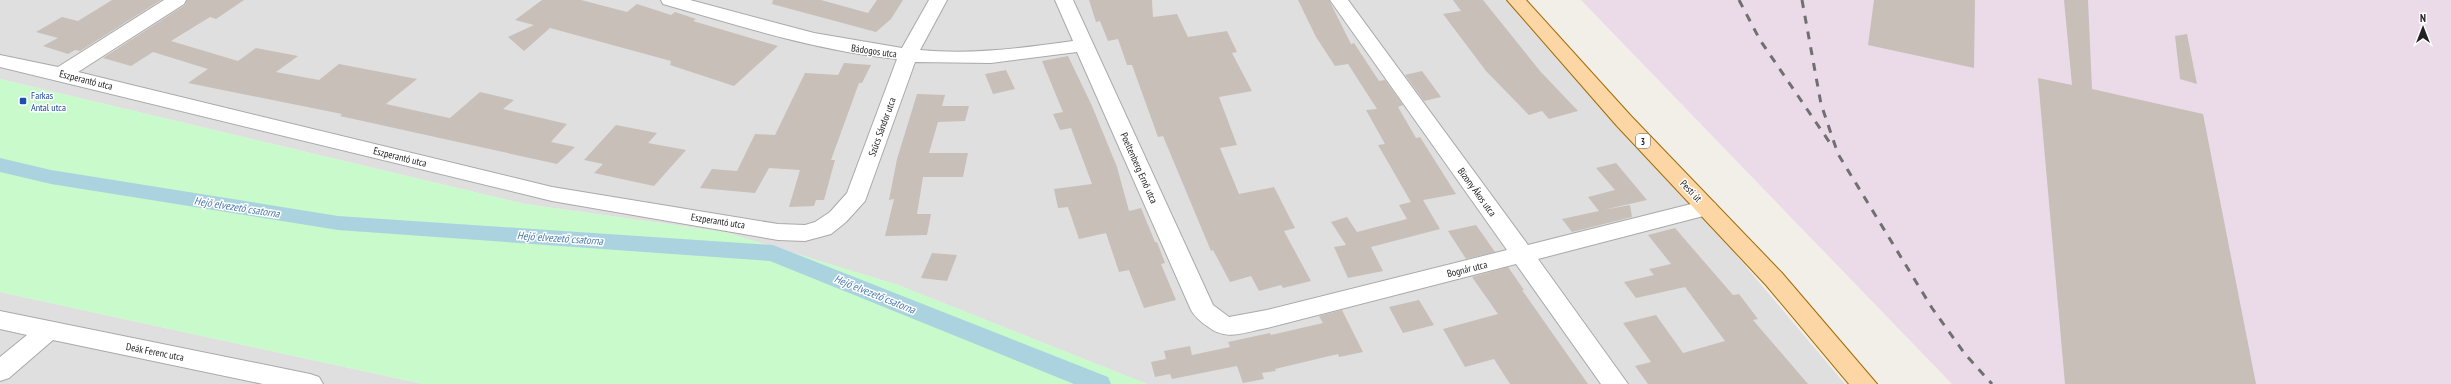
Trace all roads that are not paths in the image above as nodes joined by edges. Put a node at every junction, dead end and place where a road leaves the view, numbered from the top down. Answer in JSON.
{"nodes":[{"id":1,"x":177,"y":0,"type":"edge"},
{"id":2,"x":670,"y":0,"type":"edge"},
{"id":3,"x":938,"y":0,"type":"edge"},
{"id":4,"x":1064,"y":0,"type":"edge"},
{"id":5,"x":1339,"y":0,"type":"edge"},
{"id":6,"x":1516,"y":0,"type":"edge"},
{"id":7,"x":1084,"y":45,"type":"junction"},
{"id":8,"x":908,"y":55,"type":"junction"},
{"id":9,"x":0,"y":61,"type":"edge"},
{"id":10,"x":61,"y":74,"type":"junction"},
{"id":11,"x":1707,"y":208,"type":"junction"},
{"id":12,"x":804,"y":233,"type":"joint"},
{"id":13,"x":1522,"y":255,"type":"junction"},
{"id":14,"x":0,"y":320,"type":"edge"},
{"id":15,"x":1225,"y":327,"type":"joint"},
{"id":16,"x":48,"y":330,"type":"junction"},
{"id":17,"x":0,"y":371,"type":"edge"},
{"id":18,"x":301,"y":383,"type":"edge"},
{"id":19,"x":1615,"y":384,"type":"edge"},
{"id":20,"x":1864,"y":384,"type":"edge"}],
"edges":[{"from":1,"to":10,"type":"street"},
{"from":2,"to":8,"type":"street","name":"Bádogos utca"},
{"from":3,"to":8,"type":"street","name":"Szűcs Sándor utca"},
{"from":4,"to":7,"type":"street","name":"Poeltenberg Ernő utca"},
{"from":5,"to":13,"type":"street","name":"Bizony Ákos utca"},
{"from":6,"to":11,"type":"main road","name":"Pesti út","number":"3"},
{"from":7,"to":8,"type":"street","name":"Bádogos utca"},
{"from":7,"to":15,"type":"street","name":"Poeltenberg Ernő utca"},
{"from":8,"to":12,"type":"street","name":"Szűcs Sándor utca"},
{"from":9,"to":10,"type":"street","name":"Eszperantó utca"},
{"from":10,"to":12,"type":"street","name":"Eszperantó utca"},
{"from":11,"to":13,"type":"street","name":"Bognár utca"},
{"from":11,"to":20,"type":"main road","name":"Pesti út","number":"3"},
{"from":13,"to":15,"type":"street","name":"Bognár utca"},
{"from":13,"to":19,"type":"street","name":"Bizony Ákos utca"},
{"from":14,"to":16,"type":"street","name":"Deák Ferenc utca"},
{"from":16,"to":17,"type":"street"},
{"from":16,"to":18,"type":"street","name":"Deák Ferenc utca"}]}
